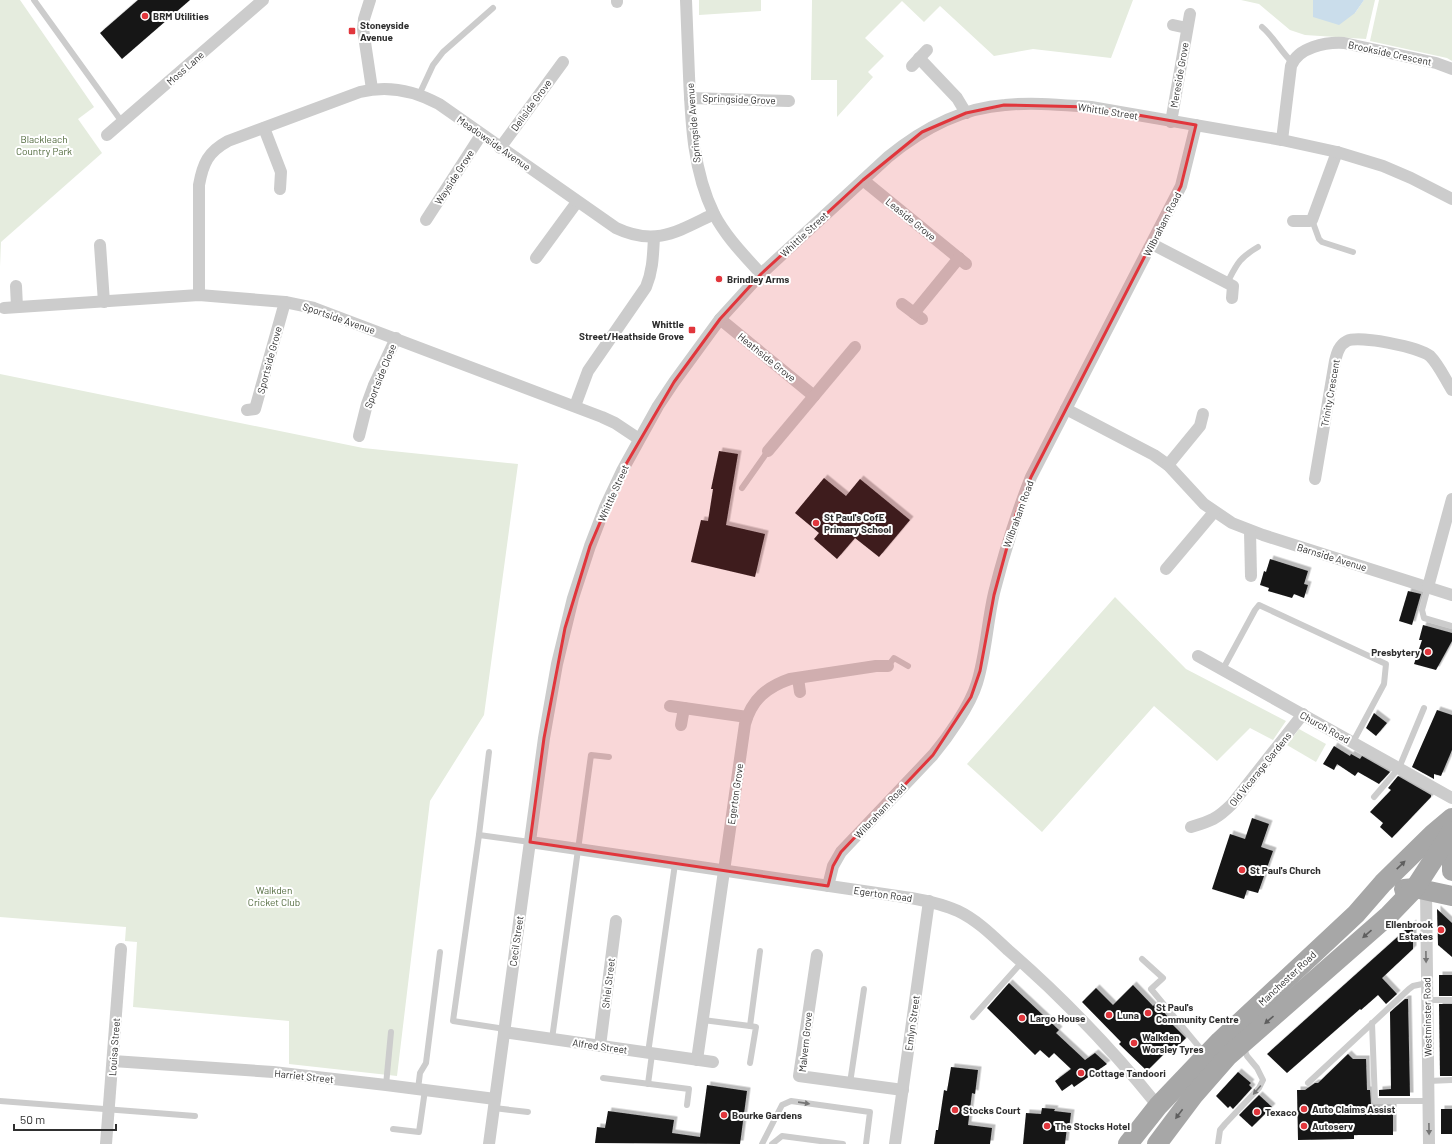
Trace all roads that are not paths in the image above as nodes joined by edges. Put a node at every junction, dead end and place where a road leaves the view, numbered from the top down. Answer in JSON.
{"nodes":[{"id":1,"x":34,"y":0,"type":"edge"},
{"id":2,"x":262,"y":0,"type":"edge"},
{"id":3,"x":370,"y":0,"type":"edge"},
{"id":4,"x":686,"y":0,"type":"edge"},
{"id":5,"x":493,"y":8,"type":"dead end"},
{"id":6,"x":1190,"y":14,"type":"dead end"},
{"id":7,"x":1173,"y":25,"type":"dead end"},
{"id":8,"x":1262,"y":27,"type":"dead end"},
{"id":9,"x":1187,"y":28,"type":"junction"},
{"id":10,"x":919,"y":58,"type":"dead end"},
{"id":11,"x":563,"y":62,"type":"dead end"},
{"id":12,"x":1292,"y":62,"type":"junction"},
{"id":13,"x":1452,"y":68,"type":"edge"},
{"id":14,"x":372,"y":89,"type":"junction"},
{"id":15,"x":419,"y":95,"type":"junction"},
{"id":16,"x":690,"y":98,"type":"junction"},
{"id":17,"x":789,"y":101,"type":"dead end"},
{"id":18,"x":966,"y":113,"type":"junction"},
{"id":19,"x":122,"y":122,"type":"junction"},
{"id":20,"x":1171,"y":122,"type":"junction"},
{"id":21,"x":1196,"y":125,"type":"junction"},
{"id":22,"x":264,"y":128,"type":"junction"},
{"id":23,"x":107,"y":135,"type":"dead end"},
{"id":24,"x":481,"y":135,"type":"junction"},
{"id":25,"x":1282,"y":140,"type":"junction"},
{"id":26,"x":500,"y":148,"type":"junction"},
{"id":27,"x":1336,"y":152,"type":"junction"},
{"id":28,"x":863,"y":180,"type":"junction"},
{"id":29,"x":280,"y":189,"type":"dead end"},
{"id":30,"x":1452,"y":199,"type":"edge"},
{"id":31,"x":577,"y":202,"type":"junction"},
{"id":32,"x":714,"y":214,"type":"junction"},
{"id":33,"x":426,"y":220,"type":"dead end"},
{"id":34,"x":1312,"y":220,"type":"junction"},
{"id":35,"x":1293,"y":221,"type":"dead end"},
{"id":36,"x":654,"y":237,"type":"junction"},
{"id":37,"x":1152,"y":244,"type":"junction"},
{"id":38,"x":100,"y":245,"type":"dead end"},
{"id":39,"x":1258,"y":247,"type":"dead end"},
{"id":40,"x":1353,"y":252,"type":"dead end"},
{"id":41,"x":536,"y":258,"type":"dead end"},
{"id":42,"x":761,"y":274,"type":"junction"},
{"id":43,"x":1227,"y":283,"type":"junction"},
{"id":44,"x":16,"y":286,"type":"dead end"},
{"id":45,"x":199,"y":295,"type":"junction"},
{"id":46,"x":1232,"y":298,"type":"dead end"},
{"id":47,"x":104,"y":302,"type":"junction"},
{"id":48,"x":285,"y":302,"type":"junction"},
{"id":49,"x":902,"y":304,"type":"dead end"},
{"id":50,"x":18,"y":307,"type":"junction"},
{"id":51,"x":4,"y":308,"type":"dead end"},
{"id":52,"x":720,"y":319,"type":"junction"},
{"id":53,"x":396,"y":338,"type":"junction"},
{"id":54,"x":855,"y":347,"type":"dead end"},
{"id":55,"x":1452,"y":390,"type":"edge"},
{"id":56,"x":814,"y":396,"type":"junction"},
{"id":57,"x":575,"y":406,"type":"junction"},
{"id":58,"x":1066,"y":409,"type":"junction"},
{"id":59,"x":247,"y":410,"type":"dead end"},
{"id":60,"x":1203,"y":414,"type":"dead end"},
{"id":61,"x":359,"y":436,"type":"dead end"},
{"id":62,"x":639,"y":439,"type":"junction"},
{"id":63,"x":768,"y":451,"type":"joint"},
{"id":64,"x":1168,"y":465,"type":"junction"},
{"id":65,"x":1316,"y":480,"type":"dead end"},
{"id":66,"x":742,"y":488,"type":"dead end"},
{"id":67,"x":1452,"y":499,"type":"edge"},
{"id":68,"x":1214,"y":512,"type":"junction"},
{"id":69,"x":1250,"y":531,"type":"junction"},
{"id":70,"x":1166,"y":569,"type":"dead end"},
{"id":71,"x":1251,"y":576,"type":"dead end"},
{"id":72,"x":1428,"y":587,"type":"junction"},
{"id":73,"x":1452,"y":595,"type":"edge"},
{"id":74,"x":1452,"y":626,"type":"edge"},
{"id":75,"x":1198,"y":656,"type":"dead end"},
{"id":76,"x":888,"y":666,"type":"joint"},
{"id":77,"x":908,"y":666,"type":"dead end"},
{"id":78,"x":1223,"y":669,"type":"junction"},
{"id":79,"x":798,"y":678,"type":"junction"},
{"id":80,"x":800,"y":692,"type":"dead end"},
{"id":81,"x":670,"y":706,"type":"dead end"},
{"id":82,"x":684,"y":708,"type":"junction"},
{"id":83,"x":1424,"y":708,"type":"dead end"},
{"id":84,"x":1303,"y":714,"type":"junction"},
{"id":85,"x":747,"y":717,"type":"junction"},
{"id":86,"x":681,"y":724,"type":"dead end"},
{"id":87,"x":544,"y":738,"type":"joint"},
{"id":88,"x":1353,"y":742,"type":"junction"},
{"id":89,"x":488,"y":752,"type":"dead end"},
{"id":90,"x":609,"y":757,"type":"dead end"},
{"id":91,"x":1399,"y":768,"type":"junction"},
{"id":92,"x":1374,"y":797,"type":"dead end"},
{"id":93,"x":1452,"y":798,"type":"edge"},
{"id":94,"x":1452,"y":818,"type":"edge"},
{"id":95,"x":1191,"y":827,"type":"dead end"},
{"id":96,"x":1452,"y":831,"type":"edge"},
{"id":97,"x":479,"y":835,"type":"junction"},
{"id":98,"x":530,"y":842,"type":"junction"},
{"id":99,"x":579,"y":849,"type":"junction"},
{"id":100,"x":1452,"y":856,"type":"edge"},
{"id":101,"x":675,"y":864,"type":"junction"},
{"id":102,"x":724,"y":871,"type":"junction"},
{"id":103,"x":1452,"y":871,"type":"edge"},
{"id":104,"x":828,"y":886,"type":"junction"},
{"id":105,"x":1420,"y":889,"type":"junction"},
{"id":106,"x":1452,"y":896,"type":"edge"},
{"id":107,"x":929,"y":901,"type":"junction"},
{"id":108,"x":1356,"y":914,"type":"junction"},
{"id":109,"x":616,"y":920,"type":"dead end"},
{"id":110,"x":121,"y":949,"type":"dead end"},
{"id":111,"x":760,"y":951,"type":"dead end"},
{"id":112,"x":440,"y":952,"type":"dead end"},
{"id":113,"x":817,"y":955,"type":"dead end"},
{"id":114,"x":1142,"y":959,"type":"dead end"},
{"id":115,"x":1022,"y":962,"type":"junction"},
{"id":116,"x":1427,"y":983,"type":"junction"},
{"id":117,"x":864,"y":989,"type":"dead end"},
{"id":118,"x":1427,"y":1000,"type":"junction"},
{"id":119,"x":1452,"y":1000,"type":"edge"},
{"id":120,"x":973,"y":1017,"type":"dead end"},
{"id":121,"x":703,"y":1020,"type":"junction"},
{"id":122,"x":1372,"y":1023,"type":"junction"},
{"id":123,"x":750,"y":1026,"type":"junction"},
{"id":124,"x":504,"y":1031,"type":"junction"},
{"id":125,"x":391,"y":1032,"type":"dead end"},
{"id":126,"x":552,"y":1039,"type":"junction"},
{"id":127,"x":1242,"y":1044,"type":"junction"},
{"id":128,"x":600,"y":1046,"type":"junction"},
{"id":129,"x":650,"y":1053,"type":"junction"},
{"id":130,"x":1206,"y":1055,"type":"junction"},
{"id":131,"x":697,"y":1060,"type":"junction"},
{"id":132,"x":113,"y":1061,"type":"junction"},
{"id":133,"x":713,"y":1062,"type":"dead end"},
{"id":134,"x":750,"y":1063,"type":"dead end"},
{"id":135,"x":603,"y":1078,"type":"dead end"},
{"id":136,"x":1452,"y":1080,"type":"edge"},
{"id":137,"x":1428,"y":1081,"type":"junction"},
{"id":138,"x":850,"y":1083,"type":"junction"},
{"id":139,"x":1308,"y":1083,"type":"dead end"},
{"id":140,"x":648,"y":1084,"type":"junction"},
{"id":141,"x":386,"y":1085,"type":"junction"},
{"id":142,"x":422,"y":1090,"type":"junction"},
{"id":143,"x":903,"y":1090,"type":"junction"},
{"id":144,"x":0,"y":1101,"type":"edge"},
{"id":145,"x":1428,"y":1101,"type":"junction"},
{"id":146,"x":494,"y":1104,"type":"junction"},
{"id":147,"x":687,"y":1105,"type":"dead end"},
{"id":148,"x":1158,"y":1106,"type":"junction"},
{"id":149,"x":109,"y":1109,"type":"junction"},
{"id":150,"x":528,"y":1112,"type":"dead end"},
{"id":151,"x":195,"y":1116,"type":"dead end"},
{"id":152,"x":392,"y":1129,"type":"dead end"},
{"id":153,"x":106,"y":1144,"type":"edge"},
{"id":154,"x":489,"y":1144,"type":"edge"},
{"id":155,"x":762,"y":1144,"type":"edge"},
{"id":156,"x":772,"y":1144,"type":"edge"},
{"id":157,"x":843,"y":1144,"type":"edge"},
{"id":158,"x":866,"y":1144,"type":"edge"},
{"id":159,"x":895,"y":1144,"type":"edge"},
{"id":160,"x":1128,"y":1144,"type":"edge"},
{"id":161,"x":1158,"y":1144,"type":"edge"},
{"id":162,"x":1218,"y":1144,"type":"edge"},
{"id":163,"x":1429,"y":1144,"type":"edge"}],
"edges":[{"from":1,"to":19,"type":"lane"},
{"from":2,"to":19,"type":"street","name":"Moss Lane"},
{"from":3,"to":14,"type":"street"},
{"from":4,"to":16,"type":"street","name":"Springside Avenue"},
{"from":5,"to":15,"type":"lane"},
{"from":6,"to":9,"type":"street","name":"Mereside Grove"},
{"from":7,"to":9,"type":"street","name":"Mereside Grove"},
{"from":8,"to":12,"type":"lane"},
{"from":9,"to":20,"type":"street","name":"Mereside Grove"},
{"from":10,"to":18,"type":"street"},
{"from":11,"to":26,"type":"street","name":"Dellside Grove"},
{"from":12,"to":13,"type":"street","name":"Brookside Crescent"},
{"from":12,"to":25,"type":"street"},
{"from":14,"to":15,"type":"street","name":"Meadowside Avenue"},
{"from":14,"to":22,"type":"street","name":"Meadowside Avenue"},
{"from":15,"to":24,"type":"street","name":"Meadowside Avenue"},
{"from":16,"to":17,"type":"street","name":"Springside Grove"},
{"from":16,"to":32,"type":"street","name":"Springside Avenue"},
{"from":18,"to":20,"type":"street","name":"Whittle Street"},
{"from":18,"to":28,"type":"street","name":"Whittle Street"},
{"from":19,"to":23,"type":"street","name":"Moss Lane"},
{"from":20,"to":21,"type":"street","name":"Whittle Street"},
{"from":21,"to":25,"type":"street","name":"Whittle Street"},
{"from":21,"to":37,"type":"street","name":"Wilbraham Road"},
{"from":22,"to":29,"type":"street"},
{"from":22,"to":45,"type":"street","name":"Meadowside Avenue"},
{"from":24,"to":26,"type":"street","name":"Meadowside Avenue"},
{"from":24,"to":33,"type":"street","name":"Wayside Grove"},
{"from":25,"to":27,"type":"street","name":"Whittle Street"},
{"from":26,"to":31,"type":"street","name":"Meadowside Avenue"},
{"from":27,"to":30,"type":"street","name":"Whittle Street"},
{"from":27,"to":34,"type":"street"},
{"from":28,"to":42,"type":"street","name":"Whittle Street"},
{"from":28,"to":49,"type":"street","name":"Leaside Grove"},
{"from":31,"to":36,"type":"street","name":"Meadowside Avenue"},
{"from":31,"to":41,"type":"street"},
{"from":32,"to":36,"type":"street","name":"Meadowside Avenue"},
{"from":32,"to":42,"type":"street","name":"Springside Avenue"},
{"from":34,"to":35,"type":"street"},
{"from":34,"to":40,"type":"lane"},
{"from":36,"to":57,"type":"street"},
{"from":37,"to":43,"type":"street"},
{"from":37,"to":58,"type":"street","name":"Wilbraham Road"},
{"from":38,"to":47,"type":"street"},
{"from":39,"to":43,"type":"lane"},
{"from":42,"to":52,"type":"street","name":"Whittle Street"},
{"from":43,"to":46,"type":"street"},
{"from":44,"to":50,"type":"street"},
{"from":45,"to":47,"type":"street","name":"Sportside Avenue"},
{"from":45,"to":48,"type":"street","name":"Sportside Avenue"},
{"from":47,"to":50,"type":"street","name":"Sportside Avenue"},
{"from":48,"to":53,"type":"street","name":"Sportside Avenue"},
{"from":48,"to":59,"type":"street","name":"Sportside Grove"},
{"from":50,"to":51,"type":"street","name":"Sportside Avenue"},
{"from":52,"to":56,"type":"street","name":"Heathside Grove"},
{"from":52,"to":62,"type":"street","name":"Whittle Street"},
{"from":53,"to":57,"type":"street","name":"Sportside Avenue"},
{"from":53,"to":61,"type":"street","name":"Sportside Close"},
{"from":54,"to":56,"type":"street"},
{"from":55,"to":65,"type":"street","name":"Trinity Crescent"},
{"from":56,"to":63,"type":"street"},
{"from":57,"to":62,"type":"street","name":"Sportside Avenue"},
{"from":58,"to":64,"type":"street","name":"Barnside Avenue"},
{"from":58,"to":104,"type":"street","name":"Wilbraham Road"},
{"from":60,"to":64,"type":"street"},
{"from":62,"to":87,"type":"street","name":"Whittle Street"},
{"from":63,"to":66,"type":"lane"},
{"from":64,"to":68,"type":"street","name":"Barnside Avenue"},
{"from":67,"to":72,"type":"street"},
{"from":68,"to":69,"type":"street","name":"Barnside Avenue"},
{"from":68,"to":70,"type":"street"},
{"from":69,"to":71,"type":"street"},
{"from":69,"to":72,"type":"street","name":"Barnside Avenue"},
{"from":72,"to":73,"type":"street","name":"Barnside Avenue"},
{"from":72,"to":74,"type":"lane"},
{"from":75,"to":78,"type":"street","name":"Church Road"},
{"from":76,"to":77,"type":"lane"},
{"from":76,"to":79,"type":"street","name":"Egerton Grove"},
{"from":78,"to":84,"type":"street","name":"Church Road"},
{"from":78,"to":88,"type":"lane"},
{"from":79,"to":80,"type":"street"},
{"from":79,"to":85,"type":"street","name":"Egerton Grove"},
{"from":81,"to":82,"type":"street"},
{"from":82,"to":85,"type":"street"},
{"from":82,"to":86,"type":"street"},
{"from":83,"to":91,"type":"lane"},
{"from":84,"to":88,"type":"street","name":"Church Road"},
{"from":84,"to":95,"type":"street","name":"Old Vicarage Gardens"},
{"from":85,"to":102,"type":"street","name":"Egerton Grove"},
{"from":87,"to":98,"type":"street","name":"Cecil Street"},
{"from":88,"to":91,"type":"street","name":"Church Road"},
{"from":89,"to":97,"type":"lane"},
{"from":90,"to":99,"type":"lane"},
{"from":91,"to":92,"type":"lane"},
{"from":91,"to":93,"type":"street","name":"Church Road"},
{"from":108,"to":94,"type":"main road","name":"Manchester Road","one_way":true},
{"from":96,"to":105,"type":"main road","name":"Manchester Road"},
{"from":97,"to":98,"type":"lane"},
{"from":97,"to":124,"type":"lane"},
{"from":98,"to":99,"type":"street","name":"Egerton Road"},
{"from":98,"to":124,"type":"street","name":"Cecil Street"},
{"from":99,"to":101,"type":"street","name":"Egerton Road"},
{"from":99,"to":126,"type":"lane"},
{"from":100,"to":103,"type":"main road"},
{"from":101,"to":102,"type":"street","name":"Egerton Road"},
{"from":101,"to":129,"type":"lane"},
{"from":102,"to":104,"type":"street","name":"Egerton Road"},
{"from":102,"to":121,"type":"street"},
{"from":104,"to":107,"type":"street","name":"Egerton Road"},
{"from":105,"to":106,"type":"main road"},
{"from":105,"to":108,"type":"main road"},
{"from":105,"to":116,"type":"street","name":"Westminster Road","one_way":true},
{"from":105,"to":127,"type":"main road","name":"Manchester Road","one_way":true},
{"from":107,"to":115,"type":"street","name":"Egerton Road"},
{"from":107,"to":143,"type":"street","name":"Emlyn Street"},
{"from":108,"to":130,"type":"main road","name":"Manchester Road"},
{"from":109,"to":128,"type":"street","name":"Shiel Street"},
{"from":110,"to":132,"type":"street","name":"Louisa Street"},
{"from":111,"to":123,"type":"lane"},
{"from":112,"to":142,"type":"lane"},
{"from":113,"to":138,"type":"street","name":"Malvern Grove"},
{"from":114,"to":130,"type":"lane"},
{"from":115,"to":120,"type":"lane"},
{"from":115,"to":148,"type":"street","name":"Egerton Road"},
{"from":116,"to":118,"type":"street","name":"Westminster Road"},
{"from":116,"to":122,"type":"lane"},
{"from":117,"to":138,"type":"lane"},
{"from":118,"to":119,"type":"lane"},
{"from":118,"to":137,"type":"street","name":"Westminster Road"},
{"from":121,"to":123,"type":"lane"},
{"from":121,"to":131,"type":"street"},
{"from":122,"to":139,"type":"lane"},
{"from":122,"to":145,"type":"lane"},
{"from":123,"to":134,"type":"lane"},
{"from":124,"to":126,"type":"street","name":"Alfred Street"},
{"from":124,"to":146,"type":"street","name":"Cecil Street"},
{"from":125,"to":141,"type":"lane"},
{"from":126,"to":128,"type":"street","name":"Alfred Street"},
{"from":127,"to":161,"type":"main road","name":"Manchester Road","one_way":true},
{"from":127,"to":162,"type":"lane","one_way":true},
{"from":128,"to":129,"type":"street","name":"Alfred Street"},
{"from":129,"to":131,"type":"street","name":"Alfred Street"},
{"from":129,"to":140,"type":"lane"},
{"from":130,"to":148,"type":"main road","name":"Manchester Road"},
{"from":131,"to":133,"type":"street","name":"Alfred Street"},
{"from":132,"to":141,"type":"street","name":"Harriet Street"},
{"from":132,"to":149,"type":"street","name":"Louisa Street"},
{"from":135,"to":140,"type":"lane"},
{"from":136,"to":137,"type":"lane"},
{"from":137,"to":145,"type":"street","name":"Westminster Road"},
{"from":138,"to":143,"type":"street","name":"Malvern Grove"},
{"from":140,"to":147,"type":"lane"},
{"from":141,"to":142,"type":"street","name":"Harriet Street"},
{"from":142,"to":146,"type":"street","name":"Harriet Street"},
{"from":142,"to":152,"type":"lane"},
{"from":143,"to":159,"type":"street","name":"Emlyn Street"},
{"from":144,"to":149,"type":"lane"},
{"from":145,"to":163,"type":"street","name":"Westminster Road","one_way":true},
{"from":146,"to":150,"type":"lane"},
{"from":146,"to":154,"type":"street","name":"Cecil Street"},
{"from":148,"to":160,"type":"main road","name":"Manchester Road"},
{"from":149,"to":151,"type":"lane"},
{"from":149,"to":153,"type":"street","name":"Louisa Street"},
{"from":155,"to":158,"type":"lane","one_way":true},
{"from":156,"to":157,"type":"lane"}]}
